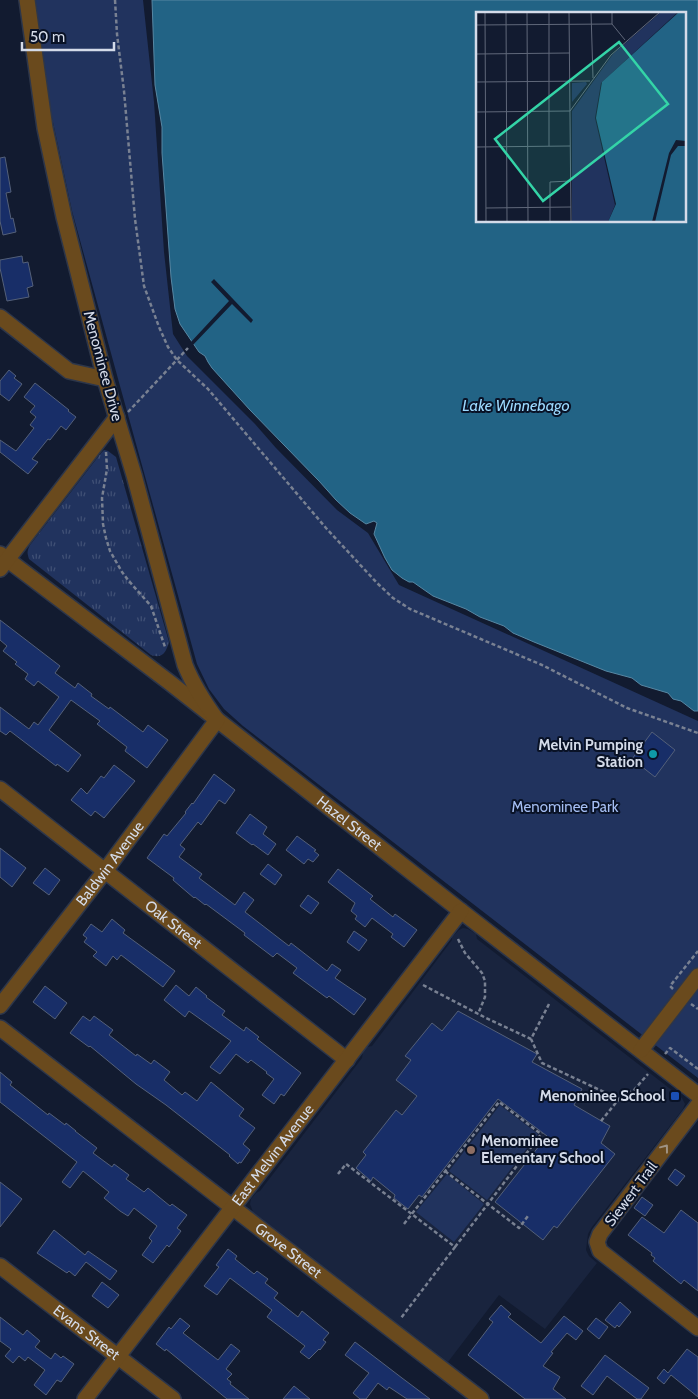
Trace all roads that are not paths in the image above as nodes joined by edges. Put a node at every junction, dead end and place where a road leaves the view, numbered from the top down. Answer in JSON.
{"nodes":[{"id":1,"x":27,"y":0,"type":"edge"},
{"id":2,"x":0,"y":317,"type":"edge"},
{"id":3,"x":105,"y":379,"type":"junction"},
{"id":4,"x":117,"y":419,"type":"junction"},
{"id":5,"x":2,"y":561,"type":"edge"},
{"id":6,"x":217,"y":720,"type":"junction"},
{"id":7,"x":0,"y":790,"type":"edge"},
{"id":8,"x":105,"y":871,"type":"junction"},
{"id":9,"x":461,"y":911,"type":"junction"},
{"id":10,"x":698,"y":976,"type":"edge"},
{"id":11,"x":0,"y":1006,"type":"edge"},
{"id":12,"x":0,"y":1028,"type":"edge"},
{"id":13,"x":641,"y":1050,"type":"junction"},
{"id":14,"x":347,"y":1060,"type":"junction"},
{"id":15,"x":698,"y":1095,"type":"edge"},
{"id":16,"x":698,"y":1105,"type":"edge"},
{"id":17,"x":234,"y":1207,"type":"junction"},
{"id":18,"x":0,"y":1266,"type":"edge"},
{"id":19,"x":698,"y":1328,"type":"edge"},
{"id":20,"x":118,"y":1356,"type":"junction"},
{"id":21,"x":85,"y":1399,"type":"edge"},
{"id":22,"x":173,"y":1399,"type":"edge"},
{"id":23,"x":481,"y":1399,"type":"edge"}],
"edges":[{"from":1,"to":3,"type":"street","name":"Menominee Drive"},
{"from":2,"to":3,"type":"street"},
{"from":3,"to":4,"type":"street","name":"Menominee Drive"},
{"from":4,"to":5,"type":"street"},
{"from":4,"to":6,"type":"street","name":"Menominee Drive"},
{"from":5,"to":6,"type":"street","name":"Hazel Street"},
{"from":6,"to":8,"type":"street","name":"Baldwin Avenue"},
{"from":6,"to":9,"type":"street","name":"Hazel Street"},
{"from":7,"to":8,"type":"street","name":"Oak Street"},
{"from":8,"to":11,"type":"street","name":"Baldwin Avenue"},
{"from":8,"to":14,"type":"street","name":"Oak Street"},
{"from":9,"to":13,"type":"street","name":"Hazel Street"},
{"from":9,"to":14,"type":"street","name":"East Melvin Avenue"},
{"from":10,"to":13,"type":"street"},
{"from":12,"to":17,"type":"street","name":"Grove Street"},
{"from":13,"to":15,"type":"street","name":"Hazel Street"},
{"from":14,"to":17,"type":"street","name":"East Melvin Avenue"},
{"from":19,"to":16,"type":"street","name":"Siewert Trail","one_way":true},
{"from":17,"to":20,"type":"street","name":"East Melvin Avenue"},
{"from":17,"to":23,"type":"street","name":"Grove Street"},
{"from":18,"to":20,"type":"street","name":"Evans Street"},
{"from":20,"to":21,"type":"street","name":"East Melvin Avenue"},
{"from":20,"to":22,"type":"street","name":"Evans Street"}]}
